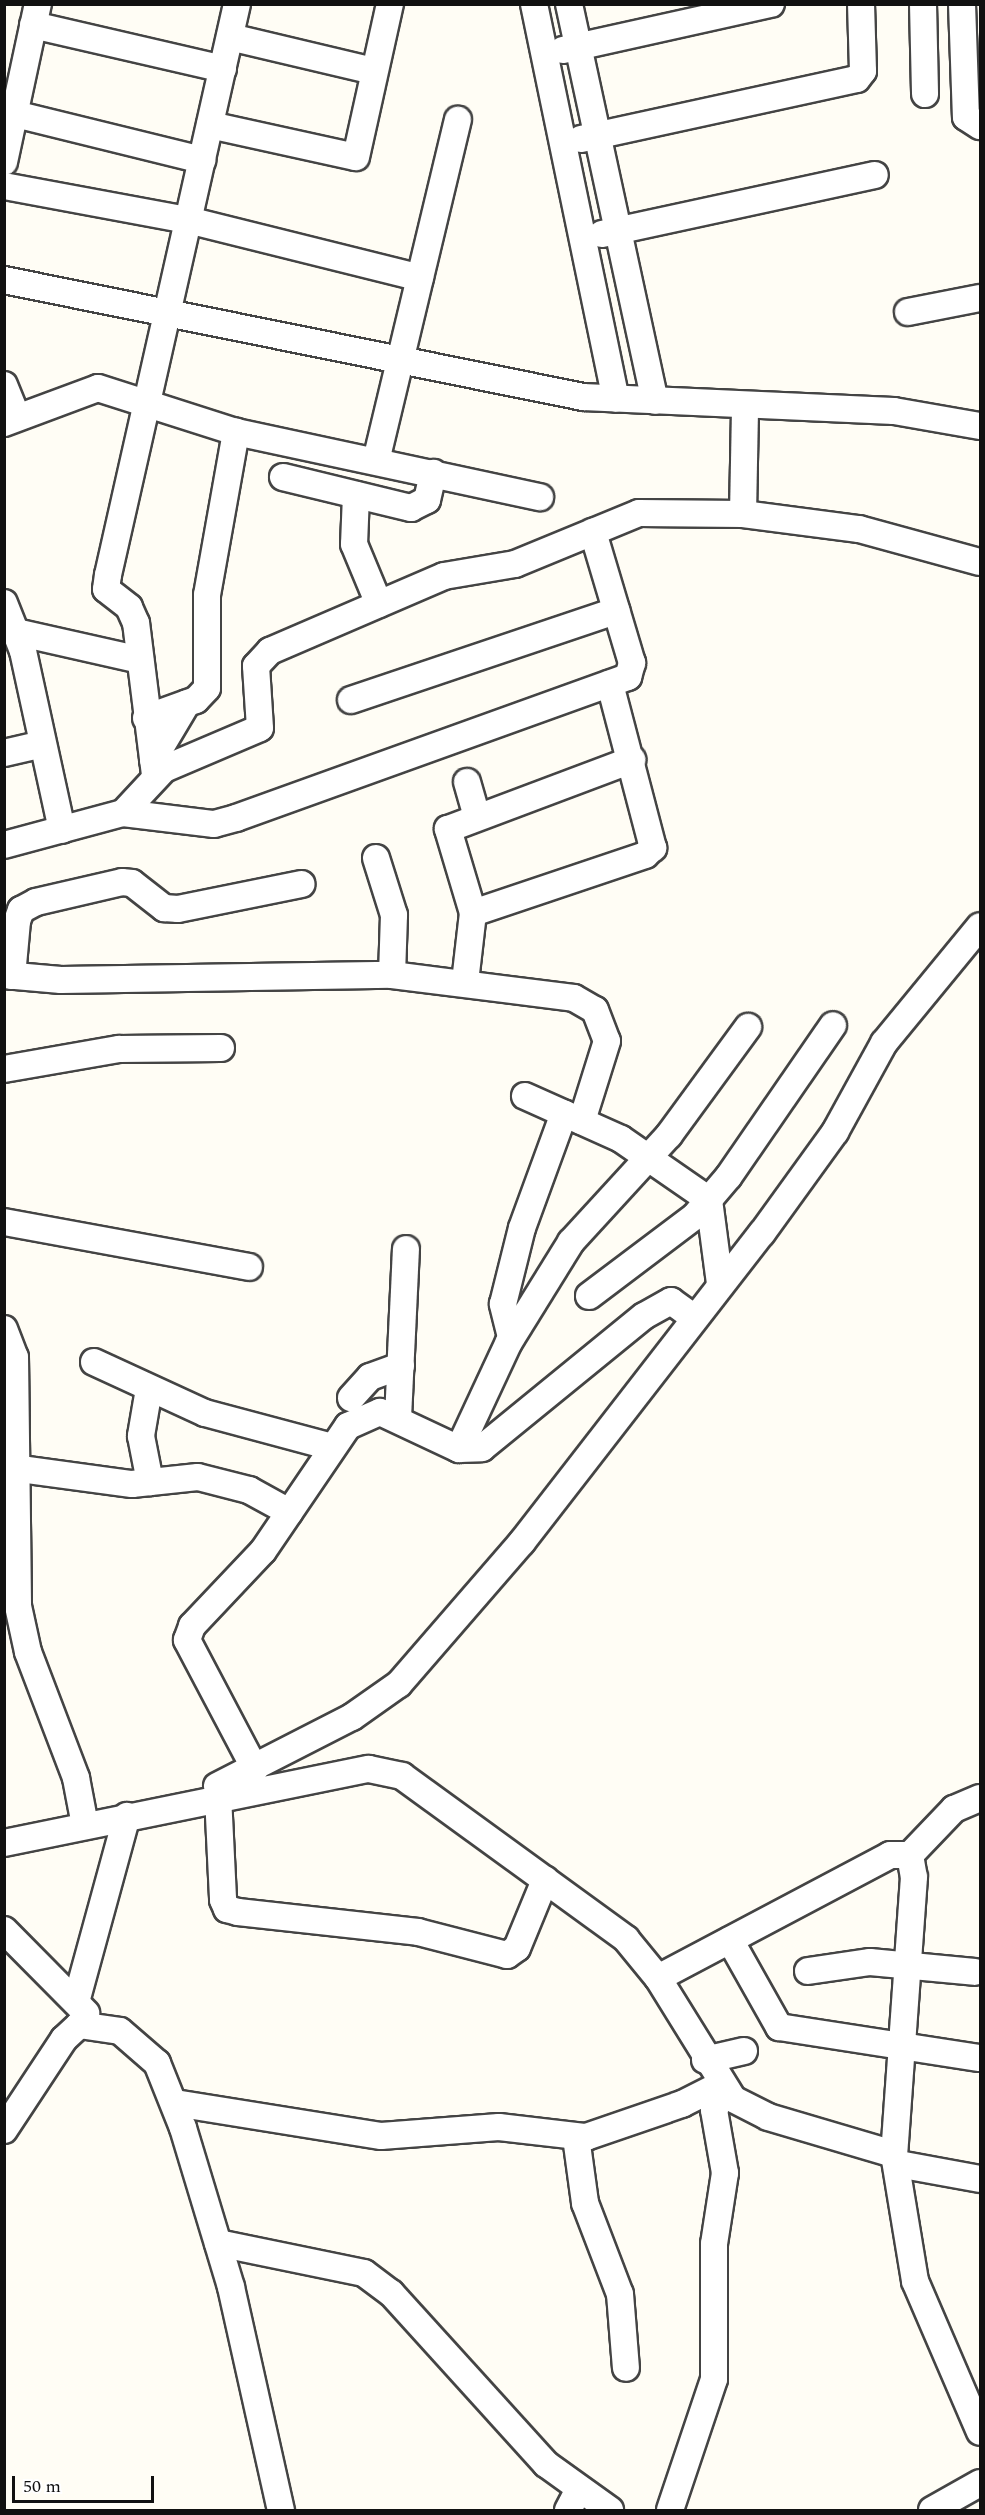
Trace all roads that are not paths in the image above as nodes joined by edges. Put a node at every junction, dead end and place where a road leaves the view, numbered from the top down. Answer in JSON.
{"nodes":[{"id":1,"x":237,"y":4,"type":"edge"},
{"id":2,"x":390,"y":4,"type":"edge"},
{"id":3,"x":534,"y":4,"type":"edge"},
{"id":4,"x":569,"y":4,"type":"edge"},
{"id":5,"x":771,"y":4,"type":"edge"},
{"id":6,"x":861,"y":4,"type":"edge"},
{"id":7,"x":923,"y":4,"type":"edge"},
{"id":8,"x":962,"y":4,"type":"edge"},
{"id":9,"x":35,"y":15,"type":"edge"},
{"id":10,"x":230,"y":38,"type":"junction"},
{"id":11,"x":578,"y":48,"type":"junction"},
{"id":12,"x":545,"y":53,"type":"junction"},
{"id":13,"x":223,"y":69,"type":"junction"},
{"id":14,"x":374,"y":71,"type":"junction"},
{"id":15,"x":925,"y":94,"type":"dead end"},
{"id":16,"x":15,"y":114,"type":"junction"},
{"id":17,"x":458,"y":120,"type":"dead end"},
{"id":18,"x":210,"y":125,"type":"junction"},
{"id":19,"x":981,"y":126,"type":"edge"},
{"id":20,"x":597,"y":136,"type":"junction"},
{"id":21,"x":564,"y":142,"type":"junction"},
{"id":22,"x":202,"y":160,"type":"junction"},
{"id":23,"x":4,"y":162,"type":"edge"},
{"id":24,"x":874,"y":175,"type":"dead end"},
{"id":25,"x":4,"y":186,"type":"edge"},
{"id":26,"x":188,"y":220,"type":"junction"},
{"id":27,"x":618,"y":231,"type":"junction"},
{"id":28,"x":584,"y":237,"type":"junction"},
{"id":29,"x":420,"y":278,"type":"junction"},
{"id":30,"x":4,"y":280,"type":"edge"},
{"id":31,"x":981,"y":298,"type":"edge"},
{"id":32,"x":908,"y":312,"type":"dead end"},
{"id":33,"x":167,"y":314,"type":"junction"},
{"id":34,"x":400,"y":360,"type":"junction"},
{"id":35,"x":4,"y":385,"type":"edge"},
{"id":36,"x":616,"y":399,"type":"junction"},
{"id":37,"x":655,"y":401,"type":"junction"},
{"id":38,"x":145,"y":405,"type":"junction"},
{"id":39,"x":745,"y":406,"type":"junction"},
{"id":40,"x":11,"y":420,"type":"edge"},
{"id":41,"x":981,"y":426,"type":"edge"},
{"id":42,"x":236,"y":432,"type":"junction"},
{"id":43,"x":376,"y":461,"type":"junction"},
{"id":44,"x":433,"y":473,"type":"junction"},
{"id":45,"x":283,"y":477,"type":"dead end"},
{"id":46,"x":356,"y":495,"type":"junction"},
{"id":47,"x":540,"y":497,"type":"dead end"},
{"id":48,"x":743,"y":514,"type":"junction"},
{"id":49,"x":593,"y":532,"type":"junction"},
{"id":50,"x":981,"y":562,"type":"edge"},
{"id":51,"x":4,"y":603,"type":"edge"},
{"id":52,"x":379,"y":604,"type":"junction"},
{"id":53,"x":616,"y":611,"type":"junction"},
{"id":54,"x":15,"y":644,"type":"edge"},
{"id":55,"x":141,"y":660,"type":"junction"},
{"id":56,"x":610,"y":684,"type":"junction"},
{"id":57,"x":351,"y":700,"type":"dead end"},
{"id":58,"x":187,"y":703,"type":"junction"},
{"id":59,"x":146,"y":718,"type":"junction"},
{"id":60,"x":42,"y":744,"type":"junction"},
{"id":61,"x":4,"y":753,"type":"edge"},
{"id":62,"x":632,"y":760,"type":"junction"},
{"id":63,"x":152,"y":772,"type":"junction"},
{"id":64,"x":467,"y":782,"type":"dead end"},
{"id":65,"x":133,"y":813,"type":"junction"},
{"id":66,"x":477,"y":816,"type":"junction"},
{"id":67,"x":62,"y":830,"type":"junction"},
{"id":68,"x":4,"y":845,"type":"edge"},
{"id":69,"x":376,"y":858,"type":"dead end"},
{"id":70,"x":302,"y":884,"type":"dead end"},
{"id":71,"x":472,"y":913,"type":"junction"},
{"id":72,"x":981,"y":926,"type":"edge"},
{"id":73,"x":392,"y":975,"type":"junction"},
{"id":74,"x":8,"y":976,"type":"edge"},
{"id":75,"x":465,"y":982,"type":"junction"},
{"id":76,"x":832,"y":1025,"type":"dead end"},
{"id":77,"x":748,"y":1027,"type":"dead end"},
{"id":78,"x":221,"y":1048,"type":"dead end"},
{"id":79,"x":4,"y":1069,"type":"edge"},
{"id":80,"x":525,"y":1096,"type":"dead end"},
{"id":81,"x":573,"y":1117,"type":"junction"},
{"id":82,"x":650,"y":1156,"type":"junction"},
{"id":83,"x":709,"y":1200,"type":"junction"},
{"id":84,"x":4,"y":1222,"type":"edge"},
{"id":85,"x":406,"y":1249,"type":"dead end"},
{"id":86,"x":249,"y":1267,"type":"dead end"},
{"id":87,"x":720,"y":1284,"type":"junction"},
{"id":88,"x":590,"y":1296,"type":"dead end"},
{"id":89,"x":693,"y":1317,"type":"junction"},
{"id":90,"x":4,"y":1329,"type":"edge"},
{"id":91,"x":511,"y":1337,"type":"junction"},
{"id":92,"x":94,"y":1362,"type":"dead end"},
{"id":93,"x":401,"y":1366,"type":"junction"},
{"id":94,"x":149,"y":1389,"type":"junction"},
{"id":95,"x":351,"y":1398,"type":"dead end"},
{"id":96,"x":398,"y":1418,"type":"junction"},
{"id":97,"x":332,"y":1447,"type":"junction"},
{"id":98,"x":459,"y":1449,"type":"junction"},
{"id":99,"x":13,"y":1468,"type":"junction"},
{"id":100,"x":150,"y":1482,"type":"junction"},
{"id":101,"x":289,"y":1512,"type":"junction"},
{"id":102,"x":255,"y":1769,"type":"junction"},
{"id":103,"x":218,"y":1796,"type":"junction"},
{"id":104,"x":981,"y":1798,"type":"edge"},
{"id":105,"x":173,"y":1804,"type":"junction"},
{"id":106,"x":127,"y":1816,"type":"junction"},
{"id":107,"x":85,"y":1825,"type":"junction"},
{"id":108,"x":4,"y":1843,"type":"edge"},
{"id":109,"x":910,"y":1855,"type":"junction"},
{"id":110,"x":545,"y":1880,"type":"junction"},
{"id":111,"x":4,"y":1930,"type":"edge"},
{"id":112,"x":730,"y":1940,"type":"junction"},
{"id":113,"x":908,"y":1965,"type":"junction"},
{"id":114,"x":808,"y":1971,"type":"dead end"},
{"id":115,"x":975,"y":1971,"type":"dead end"},
{"id":116,"x":657,"y":1978,"type":"junction"},
{"id":117,"x":76,"y":2002,"type":"junction"},
{"id":118,"x":97,"y":2024,"type":"junction"},
{"id":119,"x":900,"y":2049,"type":"junction"},
{"id":120,"x":744,"y":2051,"type":"dead end"},
{"id":121,"x":980,"y":2058,"type":"edge"},
{"id":122,"x":705,"y":2060,"type":"junction"},
{"id":123,"x":722,"y":2088,"type":"junction"},
{"id":124,"x":175,"y":2103,"type":"junction"},
{"id":125,"x":4,"y":2130,"type":"edge"},
{"id":126,"x":576,"y":2137,"type":"junction"},
{"id":127,"x":896,"y":2159,"type":"junction"},
{"id":128,"x":981,"y":2179,"type":"edge"},
{"id":129,"x":218,"y":2243,"type":"junction"},
{"id":130,"x":626,"y":2368,"type":"dead end"},
{"id":131,"x":981,"y":2432,"type":"edge"},
{"id":132,"x":981,"y":2482,"type":"edge"},
{"id":133,"x":573,"y":2501,"type":"edge"},
{"id":134,"x":282,"y":2511,"type":"edge"},
{"id":135,"x":610,"y":2511,"type":"edge"},
{"id":136,"x":670,"y":2511,"type":"edge"},
{"id":137,"x":932,"y":2511,"type":"edge"}],
"edges":[{"from":1,"to":10,"type":"street"},
{"from":2,"to":14,"type":"street"},
{"from":3,"to":12,"type":"street"},
{"from":4,"to":11,"type":"street"},
{"from":5,"to":11,"type":"street"},
{"from":6,"to":20,"type":"street"},
{"from":7,"to":15,"type":"street"},
{"from":8,"to":19,"type":"street"},
{"from":9,"to":13,"type":"street"},
{"from":9,"to":16,"type":"street"},
{"from":10,"to":13,"type":"street"},
{"from":10,"to":14,"type":"street"},
{"from":11,"to":12,"type":"street"},
{"from":11,"to":20,"type":"street"},
{"from":12,"to":21,"type":"street"},
{"from":13,"to":18,"type":"street"},
{"from":14,"to":18,"type":"street"},
{"from":16,"to":22,"type":"street"},
{"from":16,"to":23,"type":"street"},
{"from":17,"to":29,"type":"street"},
{"from":18,"to":22,"type":"street"},
{"from":20,"to":21,"type":"street"},
{"from":20,"to":27,"type":"street"},
{"from":21,"to":28,"type":"street"},
{"from":22,"to":26,"type":"street"},
{"from":24,"to":27,"type":"street"},
{"from":25,"to":26,"type":"street"},
{"from":26,"to":29,"type":"street"},
{"from":26,"to":33,"type":"street"},
{"from":27,"to":28,"type":"street"},
{"from":27,"to":37,"type":"street"},
{"from":28,"to":36,"type":"street"},
{"from":29,"to":34,"type":"street"},
{"from":30,"to":33,"type":"street"},
{"from":31,"to":32,"type":"street"},
{"from":33,"to":34,"type":"street"},
{"from":33,"to":38,"type":"street"},
{"from":34,"to":36,"type":"street"},
{"from":34,"to":43,"type":"street"},
{"from":35,"to":40,"type":"street"},
{"from":36,"to":37,"type":"street"},
{"from":37,"to":39,"type":"street"},
{"from":38,"to":40,"type":"street"},
{"from":38,"to":42,"type":"street"},
{"from":38,"to":55,"type":"street"},
{"from":39,"to":41,"type":"street"},
{"from":39,"to":48,"type":"street"},
{"from":42,"to":43,"type":"street"},
{"from":42,"to":58,"type":"street"},
{"from":43,"to":44,"type":"street"},
{"from":44,"to":46,"type":"street"},
{"from":44,"to":47,"type":"street"},
{"from":45,"to":46,"type":"street"},
{"from":46,"to":52,"type":"street"},
{"from":48,"to":49,"type":"street"},
{"from":48,"to":50,"type":"street"},
{"from":49,"to":52,"type":"street"},
{"from":49,"to":53,"type":"street"},
{"from":51,"to":54,"type":"street"},
{"from":52,"to":63,"type":"street"},
{"from":53,"to":56,"type":"street"},
{"from":53,"to":57,"type":"street"},
{"from":54,"to":55,"type":"street"},
{"from":54,"to":60,"type":"street"},
{"from":55,"to":59,"type":"street"},
{"from":56,"to":62,"type":"street"},
{"from":56,"to":65,"type":"street"},
{"from":58,"to":59,"type":"street"},
{"from":58,"to":63,"type":"street"},
{"from":59,"to":63,"type":"street"},
{"from":60,"to":61,"type":"street"},
{"from":60,"to":67,"type":"street"},
{"from":62,"to":66,"type":"street"},
{"from":62,"to":71,"type":"street"},
{"from":63,"to":65,"type":"street"},
{"from":64,"to":66,"type":"street"},
{"from":65,"to":67,"type":"street"},
{"from":66,"to":71,"type":"street"},
{"from":67,"to":68,"type":"street"},
{"from":69,"to":73,"type":"street"},
{"from":70,"to":74,"type":"street"},
{"from":71,"to":75,"type":"street"},
{"from":72,"to":87,"type":"street"},
{"from":73,"to":74,"type":"street"},
{"from":73,"to":75,"type":"street"},
{"from":75,"to":81,"type":"street"},
{"from":76,"to":83,"type":"street"},
{"from":77,"to":82,"type":"street"},
{"from":78,"to":79,"type":"street"},
{"from":80,"to":81,"type":"street"},
{"from":81,"to":82,"type":"street"},
{"from":81,"to":91,"type":"street"},
{"from":82,"to":83,"type":"street"},
{"from":82,"to":91,"type":"street"},
{"from":83,"to":87,"type":"street"},
{"from":83,"to":88,"type":"street"},
{"from":84,"to":86,"type":"street"},
{"from":85,"to":93,"type":"street"},
{"from":87,"to":89,"type":"street"},
{"from":89,"to":98,"type":"street"},
{"from":89,"to":102,"type":"street"},
{"from":90,"to":99,"type":"street"},
{"from":91,"to":98,"type":"street"},
{"from":92,"to":94,"type":"street"},
{"from":93,"to":95,"type":"street"},
{"from":93,"to":96,"type":"street"},
{"from":94,"to":97,"type":"street"},
{"from":94,"to":100,"type":"street"},
{"from":96,"to":97,"type":"street"},
{"from":96,"to":98,"type":"street"},
{"from":97,"to":101,"type":"street"},
{"from":99,"to":100,"type":"street"},
{"from":99,"to":107,"type":"street"},
{"from":100,"to":101,"type":"street"},
{"from":101,"to":102,"type":"street"},
{"from":102,"to":105,"type":"street"},
{"from":103,"to":105,"type":"street"},
{"from":103,"to":110,"type":"street"},
{"from":103,"to":110,"type":"street"},
{"from":104,"to":109,"type":"street"},
{"from":105,"to":106,"type":"street"},
{"from":106,"to":107,"type":"street"},
{"from":106,"to":117,"type":"street"},
{"from":107,"to":108,"type":"street"},
{"from":109,"to":112,"type":"street"},
{"from":109,"to":113,"type":"street"},
{"from":110,"to":116,"type":"street"},
{"from":111,"to":117,"type":"street"},
{"from":112,"to":116,"type":"street"},
{"from":112,"to":119,"type":"street"},
{"from":113,"to":114,"type":"street"},
{"from":113,"to":115,"type":"street"},
{"from":113,"to":119,"type":"street"},
{"from":116,"to":122,"type":"street"},
{"from":117,"to":118,"type":"street"},
{"from":118,"to":124,"type":"street"},
{"from":118,"to":125,"type":"street"},
{"from":119,"to":121,"type":"street"},
{"from":119,"to":127,"type":"street"},
{"from":120,"to":122,"type":"street"},
{"from":122,"to":123,"type":"street"},
{"from":123,"to":126,"type":"street"},
{"from":123,"to":127,"type":"street"},
{"from":123,"to":136,"type":"street"},
{"from":124,"to":126,"type":"street"},
{"from":124,"to":129,"type":"street"},
{"from":126,"to":130,"type":"street"},
{"from":127,"to":128,"type":"street"},
{"from":127,"to":131,"type":"street"},
{"from":129,"to":133,"type":"street"},
{"from":129,"to":134,"type":"street"},
{"from":132,"to":137,"type":"street"},
{"from":133,"to":135,"type":"street"}]}
